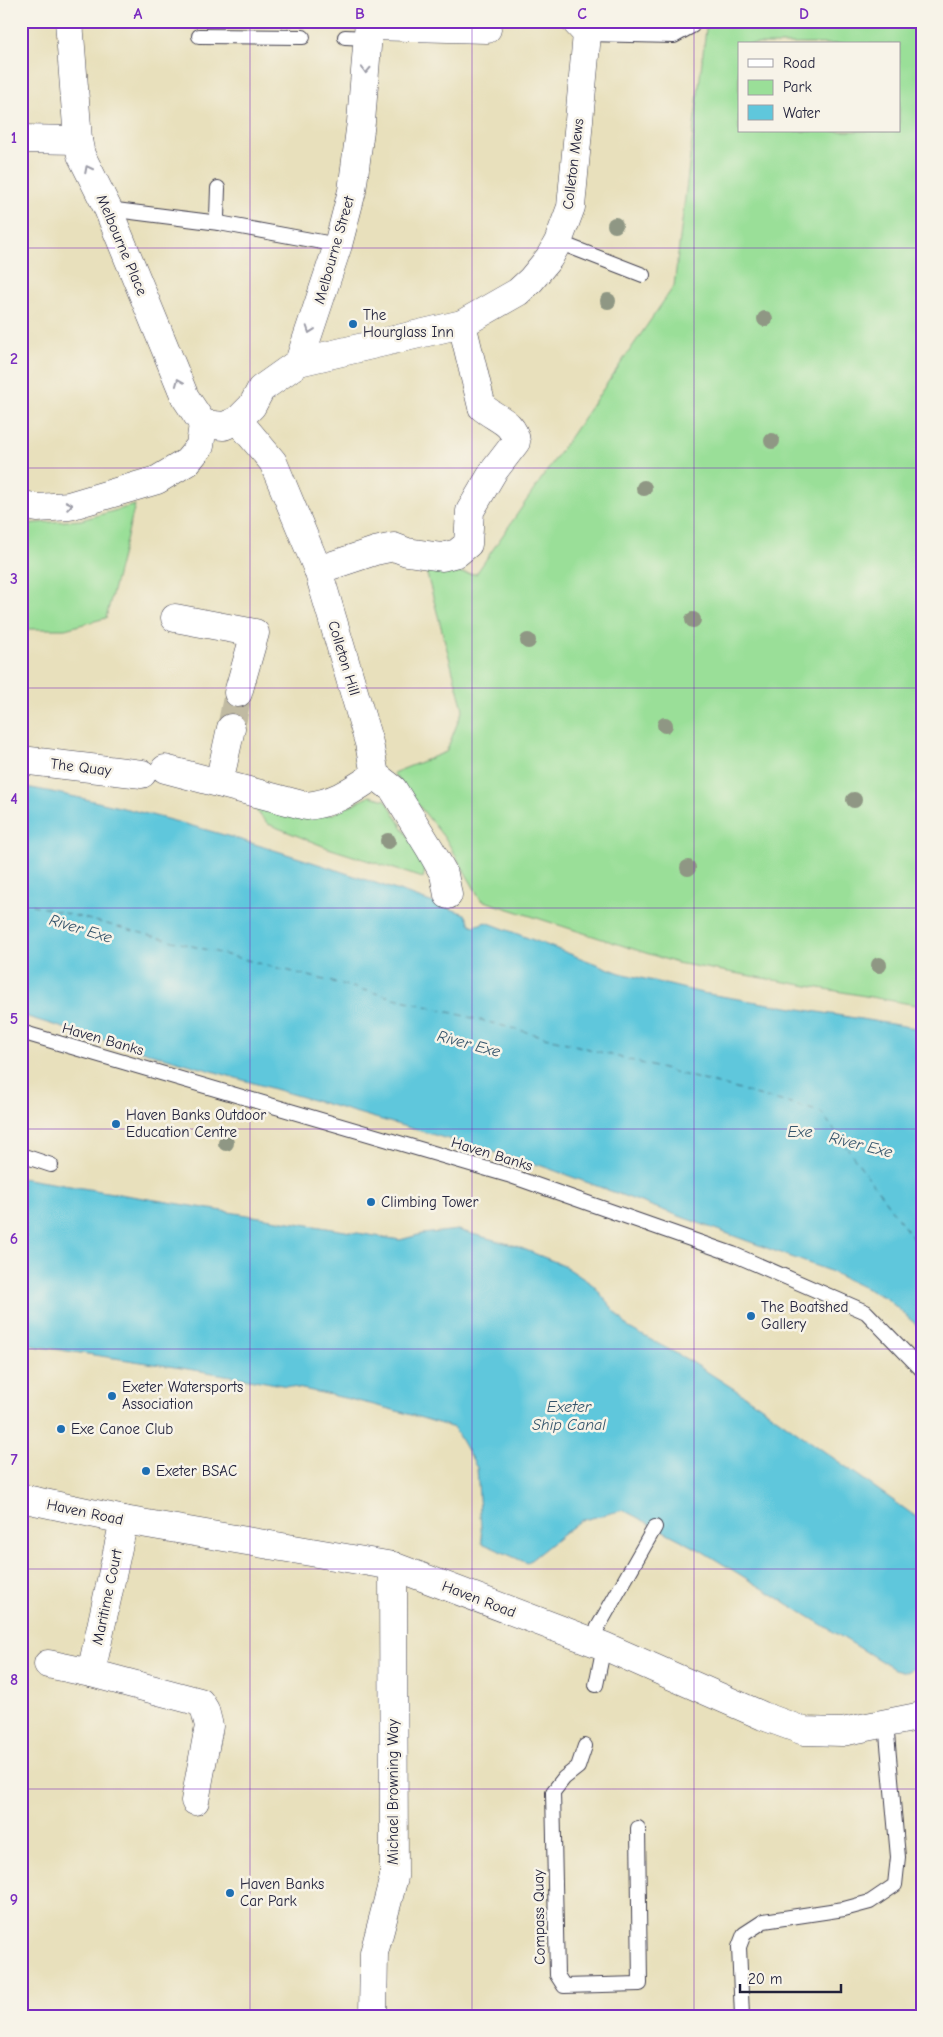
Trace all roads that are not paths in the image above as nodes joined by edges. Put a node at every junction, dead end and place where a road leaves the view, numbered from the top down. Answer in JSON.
{"nodes":[{"id":1,"x":69,"y":21,"type":"edge"},
{"id":2,"x":692,"y":21,"type":"edge"},
{"id":3,"x":581,"y":27,"type":"edge"},
{"id":4,"x":487,"y":29,"type":"dead end"},
{"id":5,"x":363,"y":31,"type":"edge"},
{"id":6,"x":199,"y":36,"type":"dead end"},
{"id":7,"x":303,"y":37,"type":"dead end"},
{"id":8,"x":21,"y":139,"type":"edge"},
{"id":9,"x":78,"y":140,"type":"junction"},
{"id":10,"x":218,"y":188,"type":"dead end"},
{"id":11,"x":108,"y":209,"type":"junction"},
{"id":12,"x":219,"y":223,"type":"junction"},
{"id":13,"x":558,"y":242,"type":"junction"},
{"id":14,"x":338,"y":245,"type":"junction"},
{"id":15,"x":643,"y":275,"type":"dead end"},
{"id":16,"x":462,"y":324,"type":"junction"},
{"id":17,"x":299,"y":362,"type":"junction"},
{"id":18,"x":238,"y":420,"type":"junction"},
{"id":19,"x":203,"y":424,"type":"junction"},
{"id":20,"x":21,"y":504,"type":"edge"},
{"id":21,"x":318,"y":570,"type":"junction"},
{"id":22,"x":175,"y":618,"type":"dead end"},
{"id":23,"x":238,"y":693,"type":"tunnel mouth"},
{"id":24,"x":231,"y":728,"type":"tunnel mouth"},
{"id":25,"x":21,"y":760,"type":"edge"},
{"id":26,"x":375,"y":775,"type":"junction"},
{"id":27,"x":219,"y":783,"type":"junction"},
{"id":28,"x":448,"y":894,"type":"dead end"},
{"id":29,"x":21,"y":1032,"type":"edge"},
{"id":30,"x":21,"y":1155,"type":"edge"},
{"id":31,"x":51,"y":1164,"type":"dead end"},
{"id":32,"x":922,"y":1370,"type":"edge"},
{"id":33,"x":21,"y":1498,"type":"edge"},
{"id":34,"x":124,"y":1520,"type":"junction"},
{"id":35,"x":655,"y":1527,"type":"dead end"},
{"id":36,"x":393,"y":1566,"type":"junction"},
{"id":37,"x":597,"y":1643,"type":"junction"},
{"id":38,"x":48,"y":1664,"type":"dead end"},
{"id":39,"x":91,"y":1674,"type":"junction"},
{"id":40,"x":596,"y":1685,"type":"dead end"},
{"id":41,"x":922,"y":1716,"type":"edge"},
{"id":42,"x":886,"y":1723,"type":"junction"},
{"id":43,"x":584,"y":1746,"type":"dead end"},
{"id":44,"x":195,"y":1801,"type":"dead end"},
{"id":45,"x":638,"y":1828,"type":"dead end"},
{"id":46,"x":373,"y":2016,"type":"edge"},
{"id":47,"x":742,"y":2016,"type":"edge"}],
"edges":[{"from":1,"to":9,"type":"street","name":"Melbourne Place"},
{"from":2,"to":3,"type":"lane"},
{"from":3,"to":13,"type":"street","name":"Colleton Mews"},
{"from":4,"to":5,"type":"street"},
{"from":5,"to":14,"type":"street","name":"Melbourne Street","one_way":true},
{"from":6,"to":7,"type":"lane"},
{"from":8,"to":9,"type":"street"},
{"from":11,"to":9,"type":"street","name":"Melbourne Place","one_way":true},
{"from":10,"to":12,"type":"lane"},
{"from":11,"to":12,"type":"lane"},
{"from":19,"to":11,"type":"street","name":"Melbourne Place","one_way":true},
{"from":12,"to":14,"type":"lane"},
{"from":13,"to":15,"type":"lane"},
{"from":13,"to":16,"type":"street","name":"Colleton Mews"},
{"from":14,"to":17,"type":"street","name":"Melbourne Street","one_way":true},
{"from":16,"to":17,"type":"street","name":"Colleton Mews"},
{"from":16,"to":21,"type":"street"},
{"from":17,"to":18,"type":"street"},
{"from":18,"to":19,"type":"street"},
{"from":18,"to":21,"type":"street","name":"Colleton Hill"},
{"from":20,"to":19,"type":"street","one_way":true},
{"from":21,"to":26,"type":"street","name":"Colleton Hill"},
{"from":22,"to":23,"type":"street"},
{"from":24,"to":27,"type":"street"},
{"from":25,"to":27,"type":"street","name":"The Quay"},
{"from":26,"to":27,"type":"street","name":"The Quay"},
{"from":26,"to":28,"type":"street"},
{"from":29,"to":32,"type":"lane","name":"Haven Banks"},
{"from":30,"to":31,"type":"lane"},
{"from":33,"to":34,"type":"street","name":"Haven Road"},
{"from":34,"to":36,"type":"street","name":"Haven Road"},
{"from":34,"to":39,"type":"street","name":"Maritime Court"},
{"from":35,"to":37,"type":"lane"},
{"from":36,"to":37,"type":"street","name":"Haven Road"},
{"from":36,"to":46,"type":"street","name":"Michael Browning Way"},
{"from":37,"to":40,"type":"lane"},
{"from":37,"to":42,"type":"street","name":"Haven Road"},
{"from":38,"to":39,"type":"street"},
{"from":39,"to":44,"type":"street"},
{"from":41,"to":42,"type":"street","name":"Haven Road"},
{"from":42,"to":47,"type":"lane"},
{"from":43,"to":45,"type":"lane","name":"Compass Quay"}]}
